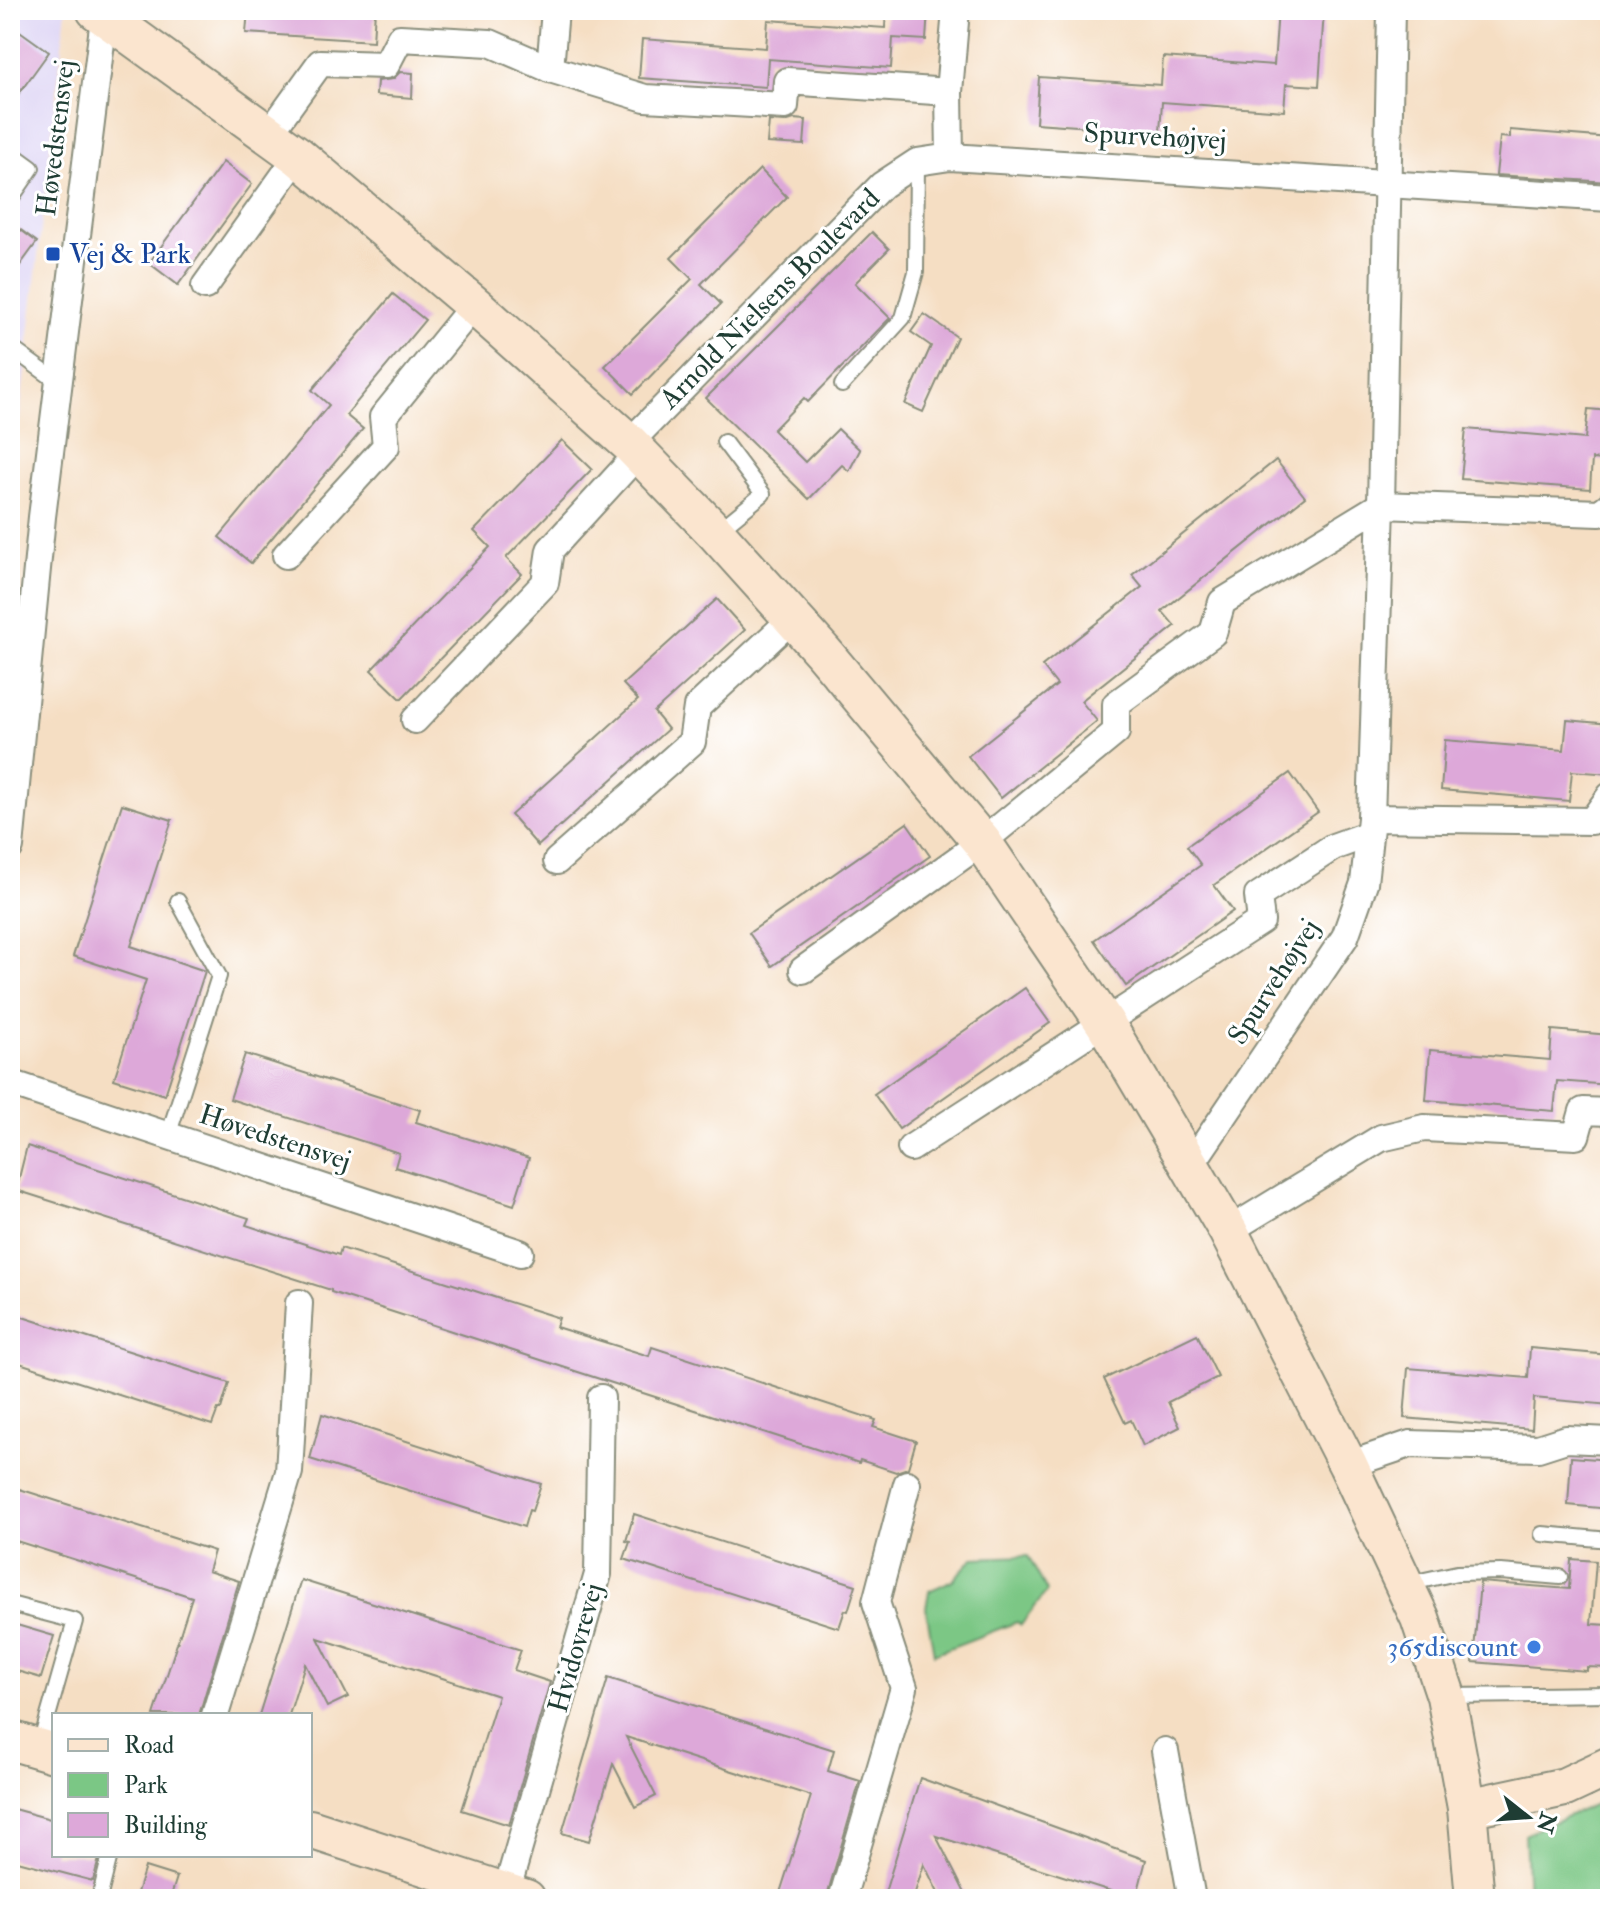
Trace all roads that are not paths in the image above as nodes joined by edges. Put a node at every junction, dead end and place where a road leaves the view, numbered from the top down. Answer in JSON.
{"nodes":[{"id":1,"x":555,"y":10,"type":"edge"},
{"id":2,"x":956,"y":10,"type":"edge"},
{"id":3,"x":1391,"y":10,"type":"edge"},
{"id":4,"x":102,"y":12,"type":"edge"},
{"id":5,"x":550,"y":69,"type":"junction"},
{"id":6,"x":949,"y":92,"type":"junction"},
{"id":7,"x":284,"y":145,"type":"junction"},
{"id":8,"x":10,"y":152,"type":"edge"},
{"id":9,"x":950,"y":157,"type":"junction"},
{"id":10,"x":917,"y":162,"type":"junction"},
{"id":11,"x":1389,"y":183,"type":"junction"},
{"id":12,"x":1610,"y":198,"type":"edge"},
{"id":13,"x":10,"y":200,"type":"edge"},
{"id":14,"x":205,"y":286,"type":"dead end"},
{"id":15,"x":474,"y":305,"type":"junction"},
{"id":16,"x":10,"y":347,"type":"edge"},
{"id":17,"x":58,"y":382,"type":"junction"},
{"id":18,"x":842,"y":385,"type":"dead end"},
{"id":19,"x":724,"y":442,"type":"dead end"},
{"id":20,"x":634,"y":448,"type":"junction"},
{"id":21,"x":1381,"y":505,"type":"junction"},
{"id":22,"x":1610,"y":505,"type":"edge"},
{"id":23,"x":716,"y":533,"type":"junction"},
{"id":24,"x":286,"y":555,"type":"dead end"},
{"id":25,"x":793,"y":618,"type":"junction"},
{"id":26,"x":415,"y":720,"type":"dead end"},
{"id":27,"x":1610,"y":796,"type":"edge"},
{"id":28,"x":1370,"y":826,"type":"junction"},
{"id":29,"x":982,"y":842,"type":"junction"},
{"id":30,"x":10,"y":847,"type":"edge"},
{"id":31,"x":557,"y":861,"type":"dead end"},
{"id":32,"x":178,"y":901,"type":"dead end"},
{"id":33,"x":803,"y":970,"type":"dead end"},
{"id":34,"x":1105,"y":1023,"type":"junction"},
{"id":35,"x":10,"y":1083,"type":"edge"},
{"id":36,"x":1610,"y":1112,"type":"edge"},
{"id":37,"x":168,"y":1136,"type":"junction"},
{"id":38,"x":911,"y":1148,"type":"dead end"},
{"id":39,"x":1190,"y":1166,"type":"junction"},
{"id":40,"x":1228,"y":1231,"type":"junction"},
{"id":41,"x":520,"y":1253,"type":"dead end"},
{"id":42,"x":299,"y":1303,"type":"dead end"},
{"id":43,"x":601,"y":1398,"type":"dead end"},
{"id":44,"x":1610,"y":1441,"type":"edge"},
{"id":45,"x":1348,"y":1465,"type":"junction"},
{"id":46,"x":907,"y":1484,"type":"dead end"},
{"id":47,"x":1542,"y":1534,"type":"dead end"},
{"id":48,"x":1610,"y":1540,"type":"edge"},
{"id":49,"x":1560,"y":1577,"type":"dead end"},
{"id":50,"x":1404,"y":1584,"type":"junction"},
{"id":51,"x":10,"y":1604,"type":"edge"},
{"id":52,"x":1610,"y":1694,"type":"edge"},
{"id":53,"x":1446,"y":1696,"type":"junction"},
{"id":54,"x":216,"y":1713,"type":"edge"},
{"id":55,"x":34,"y":1747,"type":"edge"},
{"id":56,"x":1165,"y":1751,"type":"dead end"},
{"id":57,"x":1602,"y":1774,"type":"edge"},
{"id":58,"x":1467,"y":1808,"type":"junction"},
{"id":59,"x":312,"y":1830,"type":"edge"},
{"id":60,"x":110,"y":1857,"type":"edge"},
{"id":61,"x":516,"y":1896,"type":"edge"},
{"id":62,"x":99,"y":1899,"type":"edge"},
{"id":63,"x":842,"y":1899,"type":"edge"},
{"id":64,"x":1192,"y":1899,"type":"edge"},
{"id":65,"x":1475,"y":1899,"type":"edge"}],
"edges":[{"from":1,"to":5,"type":"street"},
{"from":2,"to":6,"type":"street"},
{"from":3,"to":11,"type":"street","name":"Spurvehøjvej"},
{"from":4,"to":7,"type":"street"},
{"from":4,"to":17,"type":"street","name":"Høvedstensvej"},
{"from":5,"to":6,"type":"street"},
{"from":5,"to":7,"type":"street"},
{"from":6,"to":9,"type":"street"},
{"from":7,"to":14,"type":"street"},
{"from":7,"to":15,"type":"street"},
{"from":8,"to":13,"type":"lane"},
{"from":9,"to":10,"type":"street","name":"Spurvehøjvej"},
{"from":9,"to":11,"type":"street","name":"Spurvehøjvej"},
{"from":10,"to":18,"type":"lane"},
{"from":10,"to":20,"type":"street","name":"Arnold Nielsens Boulevard"},
{"from":11,"to":12,"type":"street","name":"Spurvehøjvej"},
{"from":11,"to":21,"type":"street","name":"Spurvehøjvej"},
{"from":15,"to":20,"type":"street"},
{"from":15,"to":24,"type":"street"},
{"from":16,"to":17,"type":"lane"},
{"from":17,"to":30,"type":"street","name":"Høvedstensvej"},
{"from":19,"to":23,"type":"lane"},
{"from":20,"to":23,"type":"street"},
{"from":20,"to":26,"type":"street","name":"Arnold Nielsens Boulevard"},
{"from":21,"to":22,"type":"street"},
{"from":21,"to":28,"type":"street","name":"Spurvehøjvej"},
{"from":21,"to":29,"type":"street"},
{"from":23,"to":25,"type":"street"},
{"from":25,"to":29,"type":"street"},
{"from":25,"to":31,"type":"street"},
{"from":27,"to":28,"type":"street"},
{"from":28,"to":34,"type":"street"},
{"from":28,"to":39,"type":"street","name":"Spurvehøjvej"},
{"from":29,"to":33,"type":"street"},
{"from":29,"to":34,"type":"street"},
{"from":32,"to":37,"type":"lane"},
{"from":34,"to":38,"type":"street"},
{"from":34,"to":39,"type":"street"},
{"from":35,"to":37,"type":"street","name":"Høvedstensvej"},
{"from":36,"to":40,"type":"street"},
{"from":37,"to":41,"type":"street","name":"Høvedstensvej"},
{"from":39,"to":40,"type":"street"},
{"from":40,"to":45,"type":"street"},
{"from":42,"to":54,"type":"street"},
{"from":43,"to":61,"type":"street","name":"Hvidovrevej"},
{"from":44,"to":45,"type":"street"},
{"from":45,"to":50,"type":"street"},
{"from":46,"to":63,"type":"street"},
{"from":47,"to":48,"type":"lane"},
{"from":49,"to":50,"type":"lane"},
{"from":50,"to":53,"type":"street"},
{"from":51,"to":55,"type":"lane"},
{"from":52,"to":53,"type":"lane"},
{"from":53,"to":58,"type":"street"},
{"from":56,"to":64,"type":"street"},
{"from":57,"to":58,"type":"street"},
{"from":58,"to":65,"type":"street"},
{"from":59,"to":61,"type":"street","name":"Hvidovrevej"},
{"from":60,"to":62,"type":"lane"}]}
